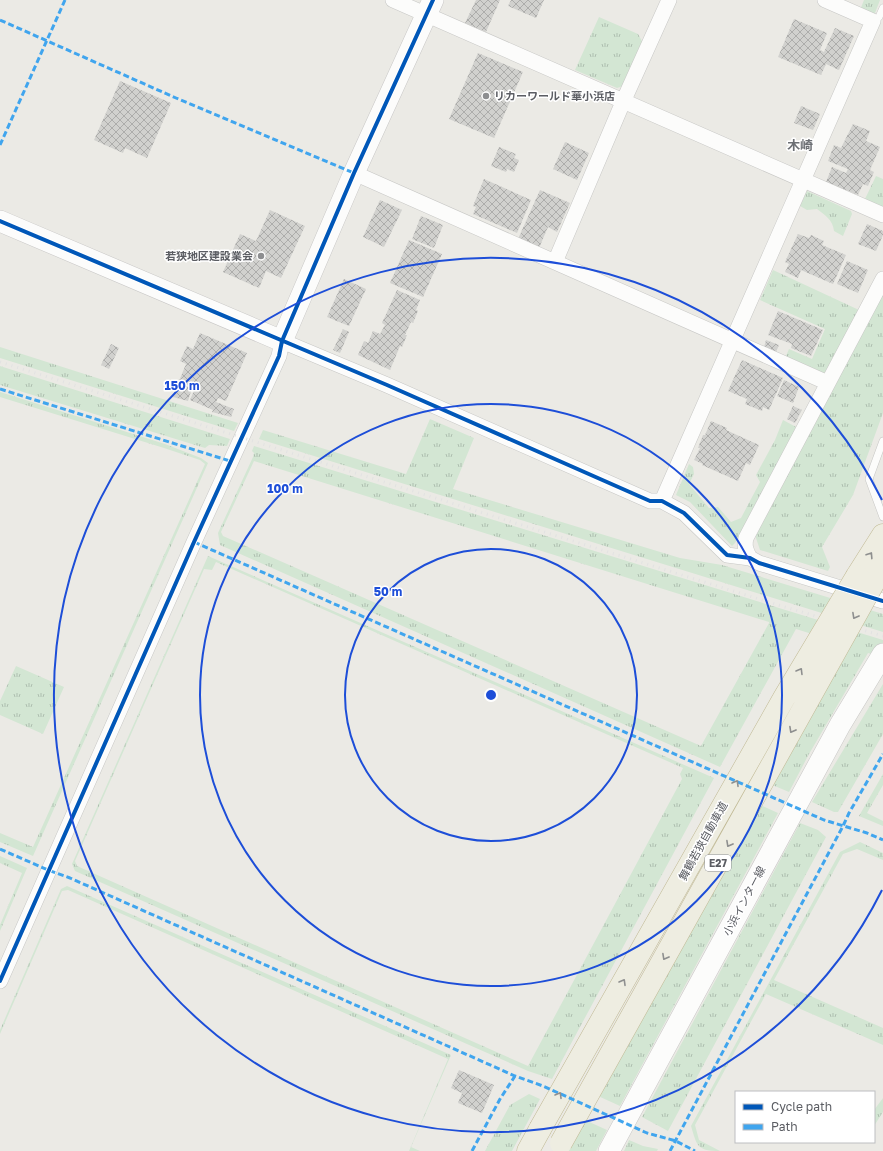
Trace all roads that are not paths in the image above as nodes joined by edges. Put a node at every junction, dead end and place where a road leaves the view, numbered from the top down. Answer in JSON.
{"nodes":[{"id":1,"x":393,"y":0,"type":"edge"},
{"id":2,"x":669,"y":0,"type":"edge"},
{"id":3,"x":825,"y":0,"type":"edge"},
{"id":4,"x":430,"y":7,"type":"edge"},
{"id":5,"x":883,"y":8,"type":"edge"},
{"id":6,"x":873,"y":21,"type":"junction"},
{"id":7,"x":624,"y":102,"type":"junction"},
{"id":8,"x":354,"y":173,"type":"junction"},
{"id":9,"x":803,"y":180,"type":"junction"},
{"id":10,"x":883,"y":215,"type":"edge"},
{"id":11,"x":0,"y":221,"type":"edge"},
{"id":12,"x":555,"y":262,"type":"junction"},
{"id":13,"x":883,"y":279,"type":"edge"},
{"id":14,"x":733,"y":340,"type":"junction"},
{"id":15,"x":282,"y":341,"type":"junction"},
{"id":16,"x":828,"y":383,"type":"junction"},
{"id":17,"x":883,"y":441,"type":"edge"},
{"id":18,"x":662,"y":501,"type":"junction"},
{"id":19,"x":883,"y":517,"type":"edge"},
{"id":20,"x":883,"y":535,"type":"edge"},
{"id":21,"x":750,"y":558,"type":"junction"},
{"id":22,"x":874,"y":581,"type":"edge"},
{"id":23,"x":883,"y":654,"type":"edge"},
{"id":24,"x":0,"y":981,"type":"edge"},
{"id":25,"x":528,"y":1151,"type":"edge"},
{"id":26,"x":557,"y":1151,"type":"edge"},
{"id":27,"x":609,"y":1151,"type":"edge"}],
"edges":[{"from":1,"to":4,"type":"street"},
{"from":2,"to":7,"type":"street"},
{"from":3,"to":6,"type":"street"},
{"from":4,"to":7,"type":"street"},
{"from":4,"to":8,"type":"street"},
{"from":5,"to":6,"type":"lane"},
{"from":6,"to":9,"type":"street"},
{"from":7,"to":9,"type":"street"},
{"from":7,"to":12,"type":"street"},
{"from":8,"to":12,"type":"street"},
{"from":8,"to":15,"type":"street"},
{"from":9,"to":10,"type":"street"},
{"from":9,"to":14,"type":"street"},
{"from":11,"to":15,"type":"street"},
{"from":12,"to":14,"type":"street"},
{"from":13,"to":16,"type":"street"},
{"from":14,"to":16,"type":"street"},
{"from":14,"to":18,"type":"street"},
{"from":15,"to":18,"type":"street"},
{"from":15,"to":24,"type":"street"},
{"from":16,"to":21,"type":"street"},
{"from":17,"to":19,"type":"lane"},
{"from":18,"to":21,"type":"street"},
{"from":22,"to":20,"type":"highway","name":"舞鶴若狭自動車道","number":"E27","one_way":true},
{"from":21,"to":22,"type":"street"},
{"from":25,"to":22,"type":"highway","name":"舞鶴若狭自動車道","number":"E27","one_way":true,"bridge":true},
{"from":22,"to":26,"type":"highway","name":"舞鶴若狭自動車道","number":"E27","one_way":true,"bridge":true},
{"from":23,"to":27,"type":"street","name":"小浜インター線"}]}
